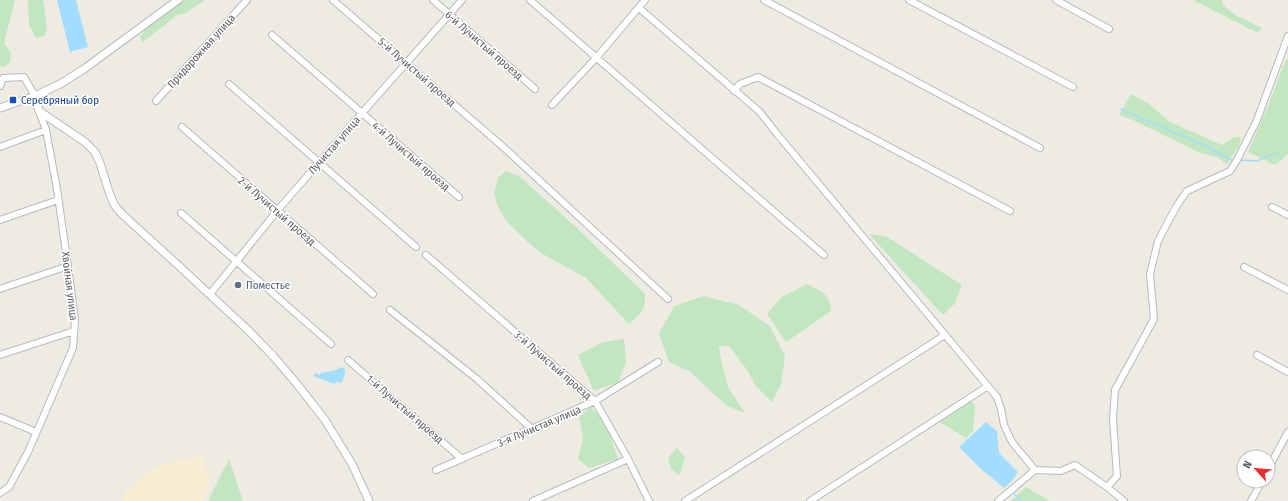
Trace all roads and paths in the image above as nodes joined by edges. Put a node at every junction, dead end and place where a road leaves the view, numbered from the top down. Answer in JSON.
{"nodes":[{"id":1,"x":178,"y":0,"type":"edge"},
{"id":2,"x":247,"y":0,"type":"edge"},
{"id":3,"x":333,"y":0,"type":"edge"},
{"id":4,"x":433,"y":0,"type":"edge"},
{"id":5,"x":462,"y":0,"type":"edge"},
{"id":6,"x":530,"y":0,"type":"edge"},
{"id":7,"x":645,"y":0,"type":"edge"},
{"id":8,"x":764,"y":0,"type":"edge"},
{"id":9,"x":909,"y":0,"type":"edge"},
{"id":10,"x":1056,"y":0,"type":"edge"},
{"id":11,"x":639,"y":8,"type":"junction"},
{"id":12,"x":450,"y":14,"type":"junction"},
{"id":13,"x":1109,"y":29,"type":"dead end"},
{"id":14,"x":272,"y":35,"type":"dead end"},
{"id":15,"x":1288,"y":36,"type":"edge"},
{"id":16,"x":1286,"y":51,"type":"edge"},
{"id":17,"x":596,"y":58,"type":"junction"},
{"id":18,"x":406,"y":63,"type":"junction"},
{"id":19,"x":229,"y":84,"type":"dead end"},
{"id":20,"x":0,"y":86,"type":"edge"},
{"id":21,"x":1073,"y":87,"type":"dead end"},
{"id":22,"x":535,"y":89,"type":"dead end"},
{"id":23,"x":734,"y":91,"type":"junction"},
{"id":24,"x":35,"y":96,"type":"junction"},
{"id":25,"x":156,"y":102,"type":"dead end"},
{"id":26,"x":552,"y":105,"type":"dead end"},
{"id":27,"x":0,"y":108,"type":"edge"},
{"id":28,"x":39,"y":111,"type":"junction"},
{"id":29,"x":362,"y":113,"type":"junction"},
{"id":30,"x":182,"y":128,"type":"dead end"},
{"id":31,"x":46,"y":130,"type":"junction"},
{"id":32,"x":0,"y":147,"type":"edge"},
{"id":33,"x":1040,"y":148,"type":"dead end"},
{"id":34,"x":320,"y":162,"type":"junction"},
{"id":35,"x":459,"y":197,"type":"dead end"},
{"id":36,"x":58,"y":200,"type":"junction"},
{"id":37,"x":1272,"y":207,"type":"dead end"},
{"id":38,"x":277,"y":211,"type":"junction"},
{"id":39,"x":1010,"y":211,"type":"dead end"},
{"id":40,"x":181,"y":214,"type":"dead end"},
{"id":41,"x":1288,"y":215,"type":"edge"},
{"id":42,"x":0,"y":220,"type":"edge"},
{"id":43,"x":416,"y":247,"type":"dead end"},
{"id":44,"x":426,"y":255,"type":"dead end"},
{"id":45,"x":824,"y":255,"type":"dead end"},
{"id":46,"x":236,"y":261,"type":"junction"},
{"id":47,"x":68,"y":266,"type":"junction"},
{"id":48,"x":1244,"y":267,"type":"dead end"},
{"id":49,"x":0,"y":289,"type":"edge"},
{"id":50,"x":1288,"y":290,"type":"edge"},
{"id":51,"x":210,"y":294,"type":"junction"},
{"id":52,"x":373,"y":294,"type":"dead end"},
{"id":53,"x":668,"y":299,"type":"dead end"},
{"id":54,"x":390,"y":310,"type":"dead end"},
{"id":55,"x":74,"y":331,"type":"junction"},
{"id":56,"x":946,"y":336,"type":"junction"},
{"id":57,"x":331,"y":344,"type":"dead end"},
{"id":58,"x":1257,"y":355,"type":"dead end"},
{"id":59,"x":0,"y":356,"type":"edge"},
{"id":60,"x":348,"y":360,"type":"dead end"},
{"id":61,"x":658,"y":362,"type":"dead end"},
{"id":62,"x":1288,"y":372,"type":"edge"},
{"id":63,"x":988,"y":386,"type":"junction"},
{"id":64,"x":595,"y":401,"type":"junction"},
{"id":65,"x":0,"y":417,"type":"edge"},
{"id":66,"x":532,"y":429,"type":"junction"},
{"id":67,"x":36,"y":432,"type":"junction"},
{"id":68,"x":1288,"y":432,"type":"edge"},
{"id":69,"x":1276,"y":454,"type":"edge"},
{"id":70,"x":462,"y":459,"type":"junction"},
{"id":71,"x":628,"y":459,"type":"junction"},
{"id":72,"x":436,"y":470,"type":"dead end"},
{"id":73,"x":1034,"y":470,"type":"junction"},
{"id":74,"x":1107,"y":487,"type":"junction"},
{"id":75,"x":1258,"y":489,"type":"edge"},
{"id":76,"x":0,"y":493,"type":"edge"},
{"id":77,"x":368,"y":501,"type":"edge"},
{"id":78,"x":533,"y":501,"type":"edge"},
{"id":79,"x":648,"y":501,"type":"edge"},
{"id":80,"x":685,"y":501,"type":"edge"},
{"id":81,"x":810,"y":501,"type":"edge"},
{"id":82,"x":998,"y":501,"type":"edge"},
{"id":83,"x":1124,"y":501,"type":"edge"},
{"id":84,"x":1251,"y":501,"type":"edge"}],
"edges":[{"from":1,"to":24,"type":"street"},
{"from":2,"to":25,"type":"street","name":"Придорожная улица"},
{"from":3,"to":18,"type":"street","name":"5-й Лучистый проезд"},
{"from":4,"to":12,"type":"street","name":"6-й Лучистый проезд"},
{"from":5,"to":12,"type":"street","name":"Лучистая улица"},
{"from":6,"to":17,"type":"street"},
{"from":7,"to":11,"type":"street"},
{"from":8,"to":33,"type":"street"},
{"from":9,"to":21,"type":"street"},
{"from":10,"to":13,"type":"street"},
{"from":11,"to":17,"type":"street"},
{"from":11,"to":23,"type":"street"},
{"from":12,"to":18,"type":"street","name":"Лучистая улица"},
{"from":12,"to":22,"type":"street","name":"6-й Лучистый проезд"},
{"from":14,"to":29,"type":"street","name":"4-й Лучистый проезд"},
{"from":15,"to":16,"type":"street"},
{"from":16,"to":74,"type":"street"},
{"from":17,"to":26,"type":"street"},
{"from":17,"to":45,"type":"street"},
{"from":18,"to":29,"type":"street","name":"Лучистая улица"},
{"from":18,"to":53,"type":"street","name":"5-й Лучистый проезд"},
{"from":19,"to":34,"type":"street"},
{"from":20,"to":24,"type":"street"},
{"from":23,"to":39,"type":"street"},
{"from":23,"to":56,"type":"street"},
{"from":24,"to":27,"type":"street"},
{"from":24,"to":28,"type":"street"},
{"from":28,"to":31,"type":"street","name":"Хвойная улица"},
{"from":28,"to":51,"type":"street"},
{"from":29,"to":34,"type":"street","name":"Лучистая улица"},
{"from":29,"to":35,"type":"street","name":"4-й Лучистый проезд"},
{"from":30,"to":38,"type":"street","name":"2-й Лучистый проезд"},
{"from":31,"to":32,"type":"street"},
{"from":31,"to":36,"type":"street","name":"Хвойная улица"},
{"from":34,"to":38,"type":"street","name":"Лучистая улица"},
{"from":34,"to":43,"type":"street"},
{"from":36,"to":42,"type":"street"},
{"from":36,"to":47,"type":"street","name":"Хвойная улица"},
{"from":37,"to":41,"type":"street"},
{"from":38,"to":46,"type":"street","name":"Лучистая улица"},
{"from":38,"to":52,"type":"street","name":"2-й Лучистый проезд"},
{"from":40,"to":46,"type":"street"},
{"from":44,"to":64,"type":"street","name":"3-й Лучистый проезд"},
{"from":46,"to":51,"type":"street","name":"Лучистая улица"},
{"from":46,"to":57,"type":"street"},
{"from":47,"to":49,"type":"street"},
{"from":47,"to":55,"type":"street","name":"Хвойная улица"},
{"from":48,"to":50,"type":"street"},
{"from":51,"to":77,"type":"street"},
{"from":54,"to":66,"type":"street"},
{"from":55,"to":59,"type":"street"},
{"from":55,"to":67,"type":"street","name":"Хвойная улица"},
{"from":56,"to":63,"type":"street"},
{"from":56,"to":80,"type":"street"},
{"from":58,"to":62,"type":"street"},
{"from":60,"to":70,"type":"street","name":"1-й Лучистый проезд"},
{"from":61,"to":64,"type":"street","name":"3-я Лучистая улица"},
{"from":63,"to":73,"type":"street"},
{"from":63,"to":81,"type":"street"},
{"from":64,"to":66,"type":"street","name":"3-я Лучистая улица"},
{"from":64,"to":71,"type":"street","name":"3-й Лучистый проезд"},
{"from":65,"to":67,"type":"street"},
{"from":66,"to":70,"type":"street","name":"3-я Лучистая улица"},
{"from":67,"to":76,"type":"street","name":"Хвойная улица"},
{"from":68,"to":69,"type":"street"},
{"from":70,"to":72,"type":"street","name":"3-я Лучистая улица"},
{"from":71,"to":78,"type":"street"},
{"from":71,"to":79,"type":"street","name":"3-й Лучистый проезд"},
{"from":73,"to":74,"type":"street"},
{"from":73,"to":82,"type":"street"},
{"from":74,"to":83,"type":"street"},
{"from":75,"to":84,"type":"street"}]}
